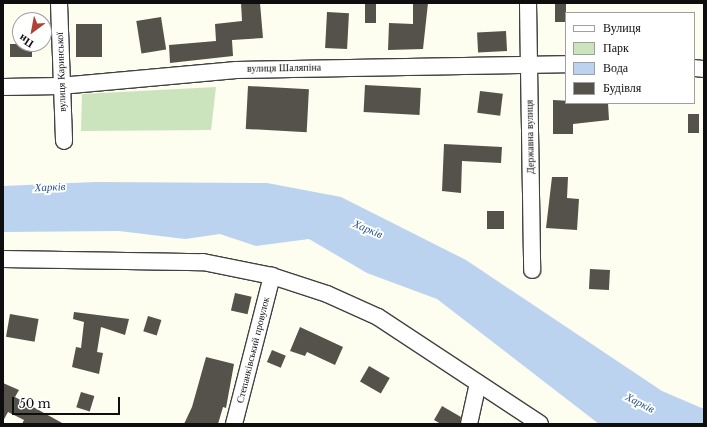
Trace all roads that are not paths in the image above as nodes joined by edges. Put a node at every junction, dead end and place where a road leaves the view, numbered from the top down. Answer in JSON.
{"nodes":[{"id":1,"x":59,"y":3,"type":"edge"},
{"id":2,"x":528,"y":3,"type":"edge"},
{"id":3,"x":529,"y":62,"type":"junction"},
{"id":4,"x":565,"y":64,"type":"edge"},
{"id":5,"x":60,"y":86,"type":"junction"},
{"id":6,"x":3,"y":87,"type":"edge"},
{"id":7,"x":64,"y":141,"type":"dead end"},
{"id":8,"x":3,"y":259,"type":"edge"},
{"id":9,"x":532,"y":270,"type":"dead end"},
{"id":10,"x":272,"y":276,"type":"junction"},
{"id":11,"x":478,"y":383,"type":"junction"},
{"id":12,"x":234,"y":424,"type":"edge"},
{"id":13,"x":469,"y":424,"type":"edge"},
{"id":14,"x":540,"y":424,"type":"edge"}],
"edges":[{"from":1,"to":5,"type":"street","name":"вулиця Каринської"},
{"from":2,"to":3,"type":"street","name":"Державна вулиця"},
{"from":3,"to":4,"type":"street","name":"вулиця Шаляпіна"},
{"from":3,"to":5,"type":"street","name":"вулиця Шаляпіна"},
{"from":3,"to":9,"type":"street","name":"Державна вулиця"},
{"from":5,"to":6,"type":"street","name":"вулиця Шаляпіна"},
{"from":5,"to":7,"type":"street","name":"вулиця Каринської"},
{"from":8,"to":10,"type":"street"},
{"from":10,"to":11,"type":"street"},
{"from":10,"to":12,"type":"street","name":"Степанківський провулок"},
{"from":11,"to":13,"type":"street"},
{"from":11,"to":14,"type":"street"}]}
